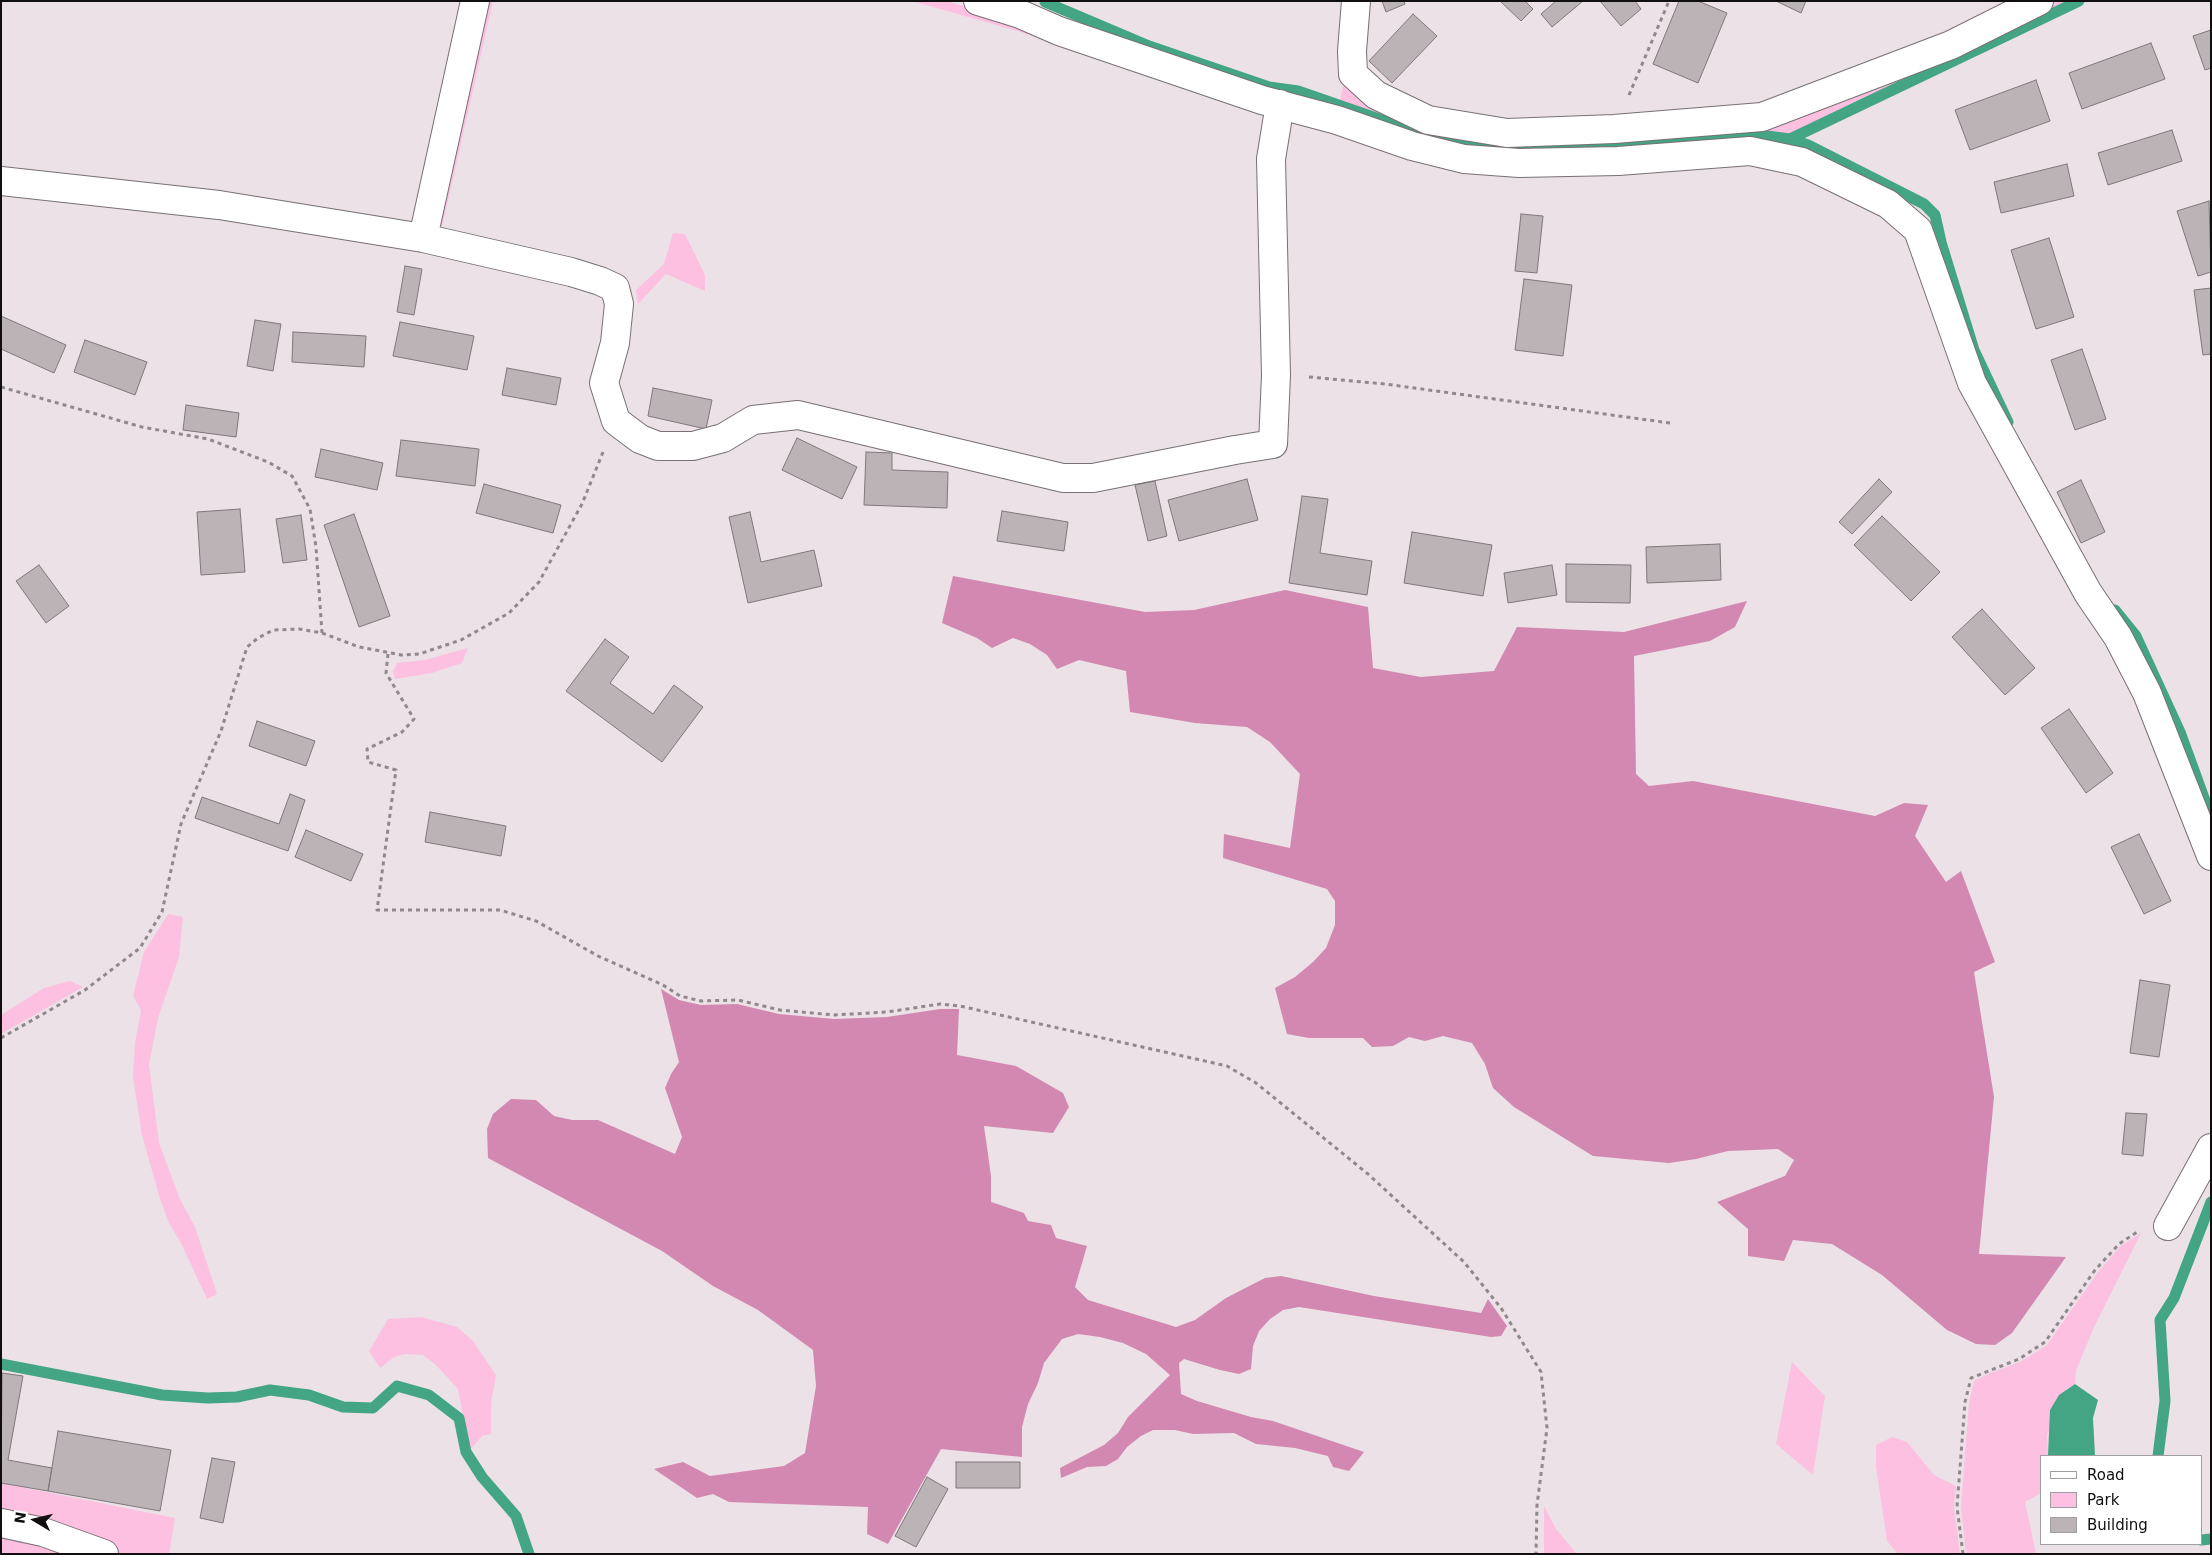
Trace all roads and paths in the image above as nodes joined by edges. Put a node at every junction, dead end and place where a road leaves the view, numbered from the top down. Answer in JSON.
{"nodes":[{"id":1,"x":475,"y":1,"type":"edge"},
{"id":2,"x":978,"y":1,"type":"edge"},
{"id":3,"x":1356,"y":1,"type":"edge"},
{"id":4,"x":1669,"y":1,"type":"edge"},
{"id":5,"x":2039,"y":1,"type":"edge"},
{"id":6,"x":1024,"y":8,"type":"edge"},
{"id":7,"x":1280,"y":104,"type":"junction"},
{"id":8,"x":1614,"y":128,"type":"junction"},
{"id":9,"x":1,"y":181,"type":"edge"},
{"id":10,"x":423,"y":238,"type":"junction"},
{"id":11,"x":1276,"y":374,"type":"junction"},
{"id":12,"x":1,"y":387,"type":"edge"},
{"id":13,"x":616,"y":421,"type":"junction"},
{"id":14,"x":1670,"y":424,"type":"dead end"},
{"id":15,"x":322,"y":633,"type":"junction"},
{"id":16,"x":388,"y":654,"type":"junction"},
{"id":17,"x":2211,"y":856,"type":"edge"},
{"id":18,"x":1,"y":1038,"type":"edge"},
{"id":19,"x":2211,"y":1148,"type":"edge"},
{"id":20,"x":2168,"y":1226,"type":"joint"},
{"id":21,"x":1,"y":1523,"type":"edge"},
{"id":22,"x":104,"y":1554,"type":"edge"},
{"id":23,"x":1536,"y":1554,"type":"edge"},
{"id":24,"x":1963,"y":1554,"type":"edge"}],
"edges":[{"from":1,"to":10,"type":"street"},
{"from":2,"to":6,"type":"street"},
{"from":3,"to":8,"type":"street"},
{"from":4,"to":8,"type":"path"},
{"from":5,"to":8,"type":"street"},
{"from":6,"to":7,"type":"street"},
{"from":7,"to":11,"type":"street"},
{"from":7,"to":17,"type":"street"},
{"from":9,"to":10,"type":"street"},
{"from":10,"to":13,"type":"street"},
{"from":11,"to":13,"type":"street"},
{"from":11,"to":14,"type":"path"},
{"from":12,"to":15,"type":"path"},
{"from":13,"to":16,"type":"path"},
{"from":15,"to":16,"type":"path"},
{"from":15,"to":18,"type":"path"},
{"from":16,"to":23,"type":"path"},
{"from":19,"to":20,"type":"street"},
{"from":20,"to":24,"type":"path"},
{"from":21,"to":22,"type":"street"}]}
